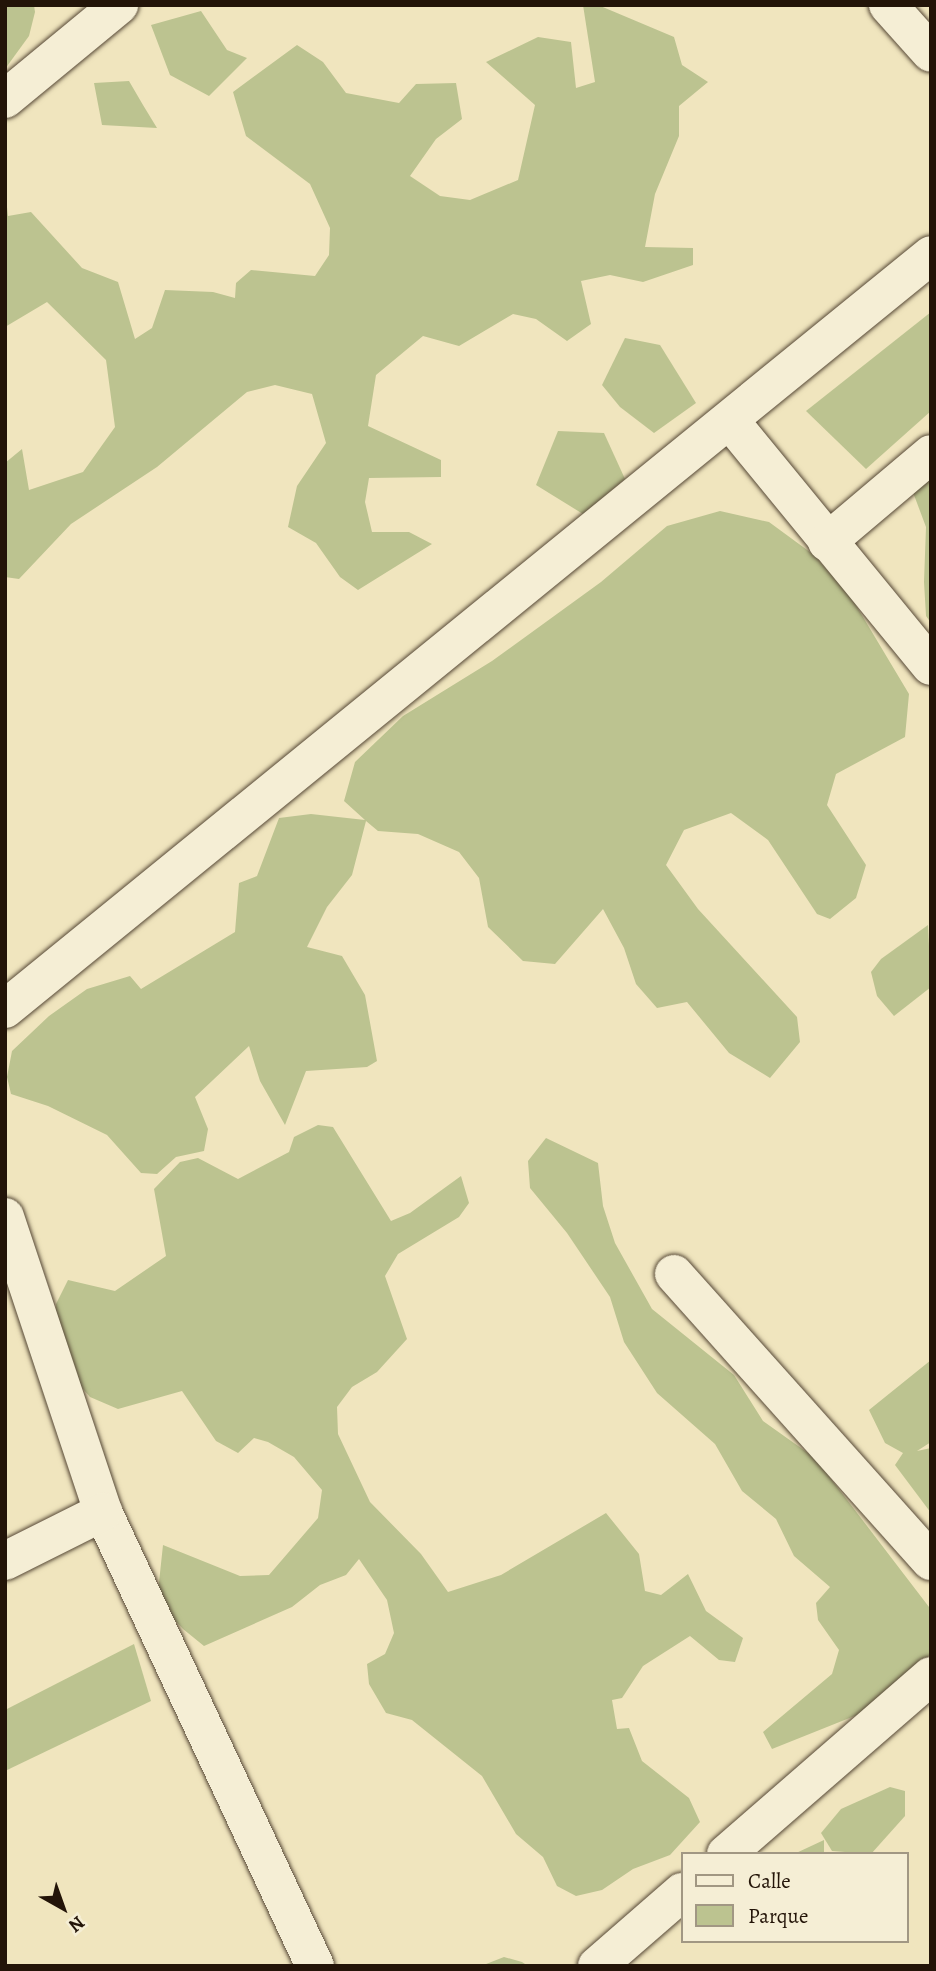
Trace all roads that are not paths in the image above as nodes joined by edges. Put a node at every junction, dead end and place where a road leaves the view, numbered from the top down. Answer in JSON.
{"nodes":[{"id":1,"x":888,"y":5,"type":"edge"},
{"id":2,"x":108,"y":9,"type":"edge"},
{"id":3,"x":931,"y":52,"type":"edge"},
{"id":4,"x":5,"y":99,"type":"edge"},
{"id":5,"x":931,"y":255,"type":"edge"},
{"id":6,"x":730,"y":422,"type":"junction"},
{"id":7,"x":931,"y":454,"type":"edge"},
{"id":8,"x":827,"y":542,"type":"junction"},
{"id":9,"x":931,"y":666,"type":"edge"},
{"id":10,"x":5,"y":1009,"type":"edge"},
{"id":11,"x":5,"y":1217,"type":"edge"},
{"id":12,"x":674,"y":1274,"type":"dead end"},
{"id":13,"x":103,"y":1512,"type":"junction"},
{"id":14,"x":931,"y":1560,"type":"edge"},
{"id":15,"x":5,"y":1561,"type":"edge"},
{"id":16,"x":931,"y":1676,"type":"edge"},
{"id":17,"x":728,"y":1852,"type":"edge"},
{"id":18,"x":680,"y":1894,"type":"edge"},
{"id":19,"x":314,"y":1966,"type":"edge"},
{"id":20,"x":597,"y":1966,"type":"edge"}],
"edges":[{"from":1,"to":3,"type":"street"},
{"from":2,"to":4,"type":"street"},
{"from":5,"to":6,"type":"street"},
{"from":6,"to":8,"type":"street"},
{"from":6,"to":10,"type":"street"},
{"from":7,"to":8,"type":"street"},
{"from":8,"to":9,"type":"street"},
{"from":11,"to":13,"type":"street"},
{"from":12,"to":14,"type":"street"},
{"from":13,"to":15,"type":"street"},
{"from":13,"to":19,"type":"street"},
{"from":16,"to":17,"type":"street"},
{"from":18,"to":20,"type":"street"}]}
